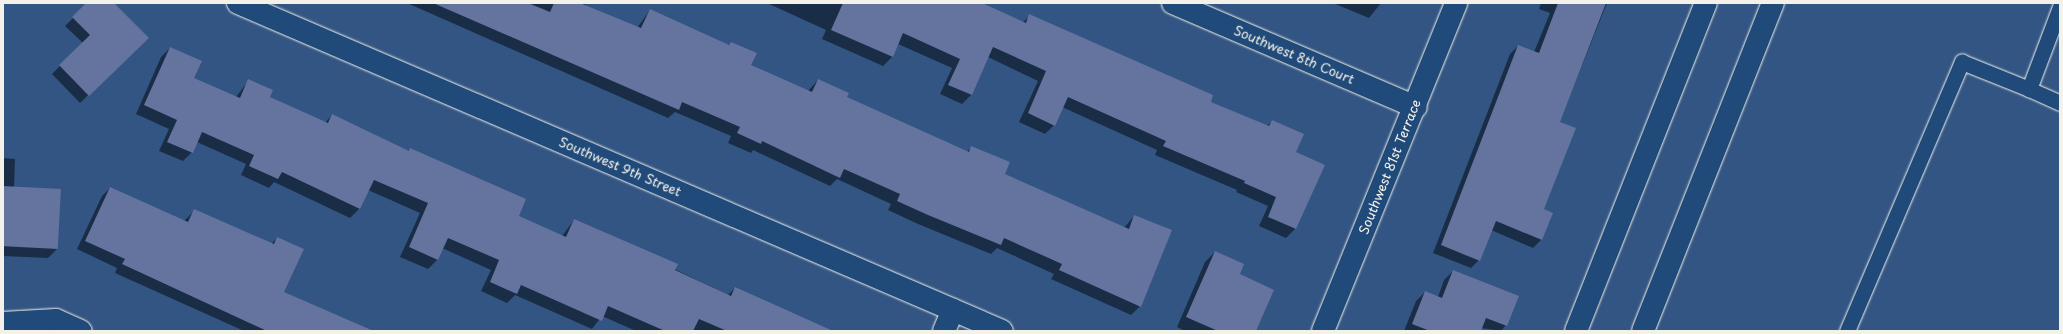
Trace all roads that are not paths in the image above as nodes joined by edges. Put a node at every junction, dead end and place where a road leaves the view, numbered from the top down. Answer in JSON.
{"nodes":[{"id":1,"x":238,"y":3,"type":"edge"},
{"id":2,"x":1173,"y":3,"type":"edge"},
{"id":3,"x":1456,"y":3,"type":"edge"},
{"id":4,"x":1706,"y":3,"type":"edge"},
{"id":5,"x":1773,"y":3,"type":"edge"},
{"id":6,"x":2060,"y":7,"type":"edge"},
{"id":7,"x":2029,"y":89,"type":"junction"},
{"id":8,"x":2060,"y":103,"type":"edge"},
{"id":9,"x":1416,"y":107,"type":"junction"},
{"id":10,"x":952,"y":310,"type":"junction"},
{"id":11,"x":3,"y":323,"type":"edge"},
{"id":12,"x":81,"y":331,"type":"edge"},
{"id":13,"x":944,"y":331,"type":"edge"},
{"id":14,"x":1002,"y":331,"type":"edge"},
{"id":15,"x":1323,"y":331,"type":"edge"},
{"id":16,"x":1576,"y":331,"type":"edge"},
{"id":17,"x":1643,"y":331,"type":"edge"},
{"id":18,"x":1847,"y":331,"type":"edge"}],
"edges":[{"from":1,"to":10,"type":"street","name":"Southwest 9th Street"},
{"from":2,"to":9,"type":"street","name":"Southwest 8th Court"},
{"from":3,"to":9,"type":"street","name":"Southwest 81st Terrace"},
{"from":4,"to":16,"type":"street"},
{"from":5,"to":17,"type":"street"},
{"from":6,"to":7,"type":"lane"},
{"from":7,"to":8,"type":"lane"},
{"from":7,"to":18,"type":"lane"},
{"from":9,"to":15,"type":"street","name":"Southwest 81st Terrace"},
{"from":10,"to":13,"type":"street"},
{"from":10,"to":14,"type":"street","name":"Southwest 9th Street"},
{"from":11,"to":12,"type":"street"}]}
